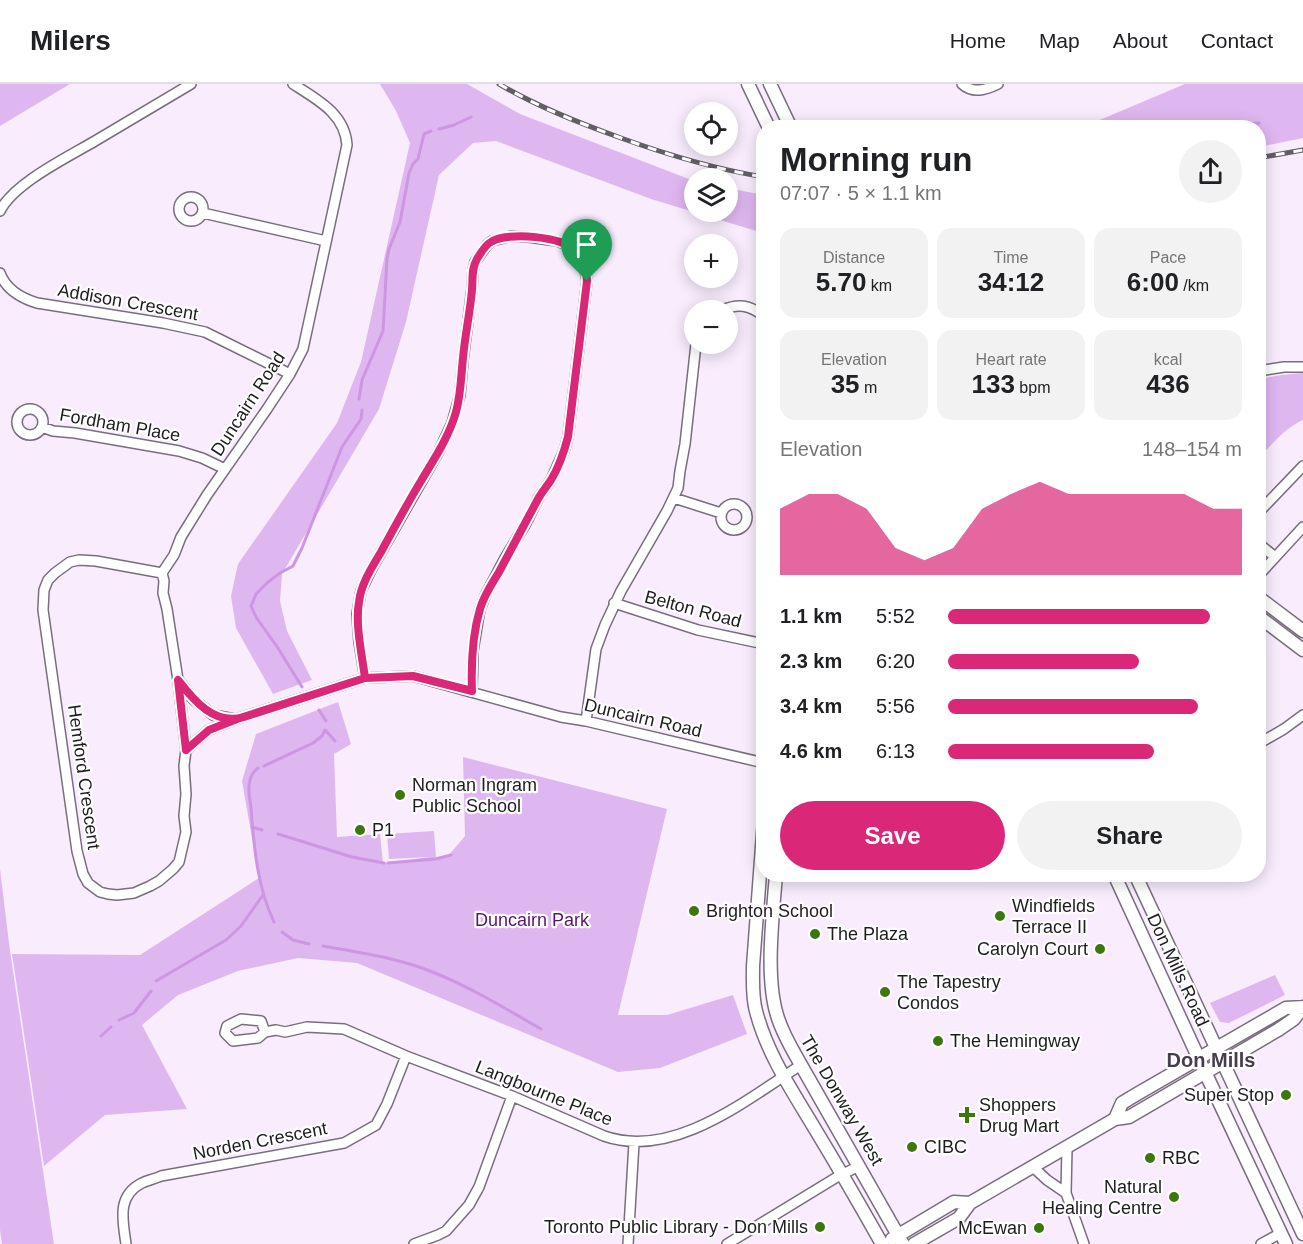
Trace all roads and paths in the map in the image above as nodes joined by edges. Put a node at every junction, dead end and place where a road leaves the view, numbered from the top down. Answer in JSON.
{"nodes":[{"id":1,"x":191,"y":84,"type":"edge"},
{"id":2,"x":293,"y":84,"type":"edge"},
{"id":3,"x":748,"y":84,"type":"edge"},
{"id":4,"x":770,"y":84,"type":"edge"},
{"id":5,"x":962,"y":84,"type":"edge"},
{"id":6,"x":998,"y":84,"type":"edge"},
{"id":7,"x":765,"y":120,"type":"edge"},
{"id":8,"x":787,"y":120,"type":"edge"},
{"id":9,"x":0,"y":211,"type":"edge"},
{"id":10,"x":203,"y":213,"type":"dead end"},
{"id":11,"x":326,"y":241,"type":"junction"},
{"id":12,"x":0,"y":273,"type":"edge"},
{"id":13,"x":738,"y":307,"type":"edge"},
{"id":14,"x":756,"y":311,"type":"edge"},
{"id":15,"x":695,"y":354,"type":"edge"},
{"id":16,"x":1303,"y":367,"type":"edge"},
{"id":17,"x":1266,"y":370,"type":"edge"},
{"id":18,"x":290,"y":374,"type":"junction"},
{"id":19,"x":42,"y":427,"type":"dead end"},
{"id":20,"x":1303,"y":466,"type":"edge"},
{"id":21,"x":225,"y":469,"type":"junction"},
{"id":22,"x":674,"y":498,"type":"junction"},
{"id":23,"x":1266,"y":505,"type":"edge"},
{"id":24,"x":721,"y":513,"type":"dead end"},
{"id":25,"x":1303,"y":527,"type":"edge"},
{"id":26,"x":1266,"y":550,"type":"edge"},
{"id":27,"x":1275,"y":557,"type":"junction"},
{"id":28,"x":1266,"y":567,"type":"edge"},
{"id":29,"x":162,"y":573,"type":"junction"},
{"id":30,"x":614,"y":603,"type":"junction"},
{"id":31,"x":1266,"y":603,"type":"edge"},
{"id":32,"x":1266,"y":622,"type":"edge"},
{"id":33,"x":1303,"y":631,"type":"edge"},
{"id":34,"x":756,"y":642,"type":"edge"},
{"id":35,"x":1303,"y":650,"type":"edge"},
{"id":36,"x":365,"y":678,"type":"junction"},
{"id":37,"x":178,"y":680,"type":"junction"},
{"id":38,"x":472,"y":691,"type":"junction"},
{"id":39,"x":1303,"y":715,"type":"edge"},
{"id":40,"x":237,"y":719,"type":"junction"},
{"id":41,"x":586,"y":721,"type":"junction"},
{"id":42,"x":1266,"y":739,"type":"edge"},
{"id":43,"x":186,"y":750,"type":"junction"},
{"id":44,"x":756,"y":761,"type":"edge"},
{"id":45,"x":759,"y":882,"type":"edge"},
{"id":46,"x":776,"y":882,"type":"edge"},
{"id":47,"x":1118,"y":882,"type":"edge"},
{"id":48,"x":1139,"y":882,"type":"edge"},
{"id":49,"x":753,"y":966,"type":"junction"},
{"id":50,"x":771,"y":966,"type":"junction"},
{"id":51,"x":1303,"y":1007,"type":"edge"},
{"id":52,"x":265,"y":1032,"type":"dead end"},
{"id":53,"x":1216,"y":1048,"type":"junction"},
{"id":54,"x":406,"y":1056,"type":"junction"},
{"id":55,"x":1198,"y":1058,"type":"junction"},
{"id":56,"x":1223,"y":1062,"type":"junction"},
{"id":57,"x":801,"y":1065,"type":"junction"},
{"id":58,"x":1205,"y":1072,"type":"junction"},
{"id":59,"x":783,"y":1076,"type":"junction"},
{"id":60,"x":512,"y":1096,"type":"junction"},
{"id":61,"x":1115,"y":1119,"type":"junction"},
{"id":62,"x":634,"y":1143,"type":"junction"},
{"id":63,"x":1066,"y":1148,"type":"junction"},
{"id":64,"x":859,"y":1166,"type":"junction"},
{"id":65,"x":1033,"y":1167,"type":"junction"},
{"id":66,"x":843,"y":1174,"type":"junction"},
{"id":67,"x":1066,"y":1193,"type":"junction"},
{"id":68,"x":970,"y":1203,"type":"junction"},
{"id":69,"x":1303,"y":1234,"type":"edge"},
{"id":70,"x":1283,"y":1238,"type":"edge"},
{"id":71,"x":900,"y":1240,"type":"edge"},
{"id":72,"x":126,"y":1244,"type":"edge"},
{"id":73,"x":414,"y":1244,"type":"edge"},
{"id":74,"x":628,"y":1244,"type":"edge"},
{"id":75,"x":727,"y":1244,"type":"edge"},
{"id":76,"x":882,"y":1244,"type":"edge"},
{"id":77,"x":915,"y":1244,"type":"edge"},
{"id":78,"x":1084,"y":1244,"type":"edge"},
{"id":79,"x":1261,"y":1244,"type":"edge"}],
"edges":[{"from":1,"to":9,"type":"street"},
{"from":2,"to":11,"type":"street","name":"Duncairn Road"},
{"from":3,"to":7,"type":"main road"},
{"from":4,"to":8,"type":"main road"},
{"from":5,"to":6,"type":"street"},
{"from":10,"to":11,"type":"street"},
{"from":11,"to":18,"type":"street","name":"Duncairn Road"},
{"from":12,"to":18,"type":"street","name":"Addison Crescent"},
{"from":13,"to":14,"type":"street"},
{"from":15,"to":22,"type":"street"},
{"from":16,"to":17,"type":"street"},
{"from":18,"to":21,"type":"street","name":"Duncairn Road"},
{"from":19,"to":21,"type":"street","name":"Fordham Place"},
{"from":20,"to":23,"type":"street"},
{"from":21,"to":29,"type":"street","name":"Duncairn Road"},
{"from":22,"to":24,"type":"street"},
{"from":22,"to":30,"type":"street"},
{"from":25,"to":27,"type":"street"},
{"from":26,"to":27,"type":"street"},
{"from":27,"to":28,"type":"street"},
{"from":29,"to":37,"type":"street"},
{"from":29,"to":43,"type":"street","name":"Hemford Crescent"},
{"from":30,"to":34,"type":"street","name":"Belton Road"},
{"from":30,"to":41,"type":"street"},
{"from":31,"to":33,"type":"main road"},
{"from":32,"to":35,"type":"main road"},
{"from":36,"to":38,"type":"street","name":"Duncairn Road"},
{"from":36,"to":38,"type":"street"},
{"from":36,"to":40,"type":"street","name":"Duncairn Road"},
{"from":37,"to":40,"type":"street"},
{"from":37,"to":43,"type":"street"},
{"from":38,"to":41,"type":"street","name":"Duncairn Road"},
{"from":39,"to":42,"type":"street"},
{"from":40,"to":43,"type":"street","name":"Duncairn Road"},
{"from":41,"to":44,"type":"street","name":"Duncairn Road"},
{"from":45,"to":49,"type":"main road","name":"The Donway West"},
{"from":46,"to":50,"type":"main road","name":"The Donway West"},
{"from":47,"to":55,"type":"main road","name":"Don Mills Road"},
{"from":48,"to":53,"type":"main road","name":"Don Mills Road"},
{"from":49,"to":50,"type":"main road"},
{"from":49,"to":59,"type":"main road","name":"The Donway West"},
{"from":50,"to":57,"type":"main road","name":"The Donway West"},
{"from":51,"to":53,"type":"main road"},
{"from":51,"to":56,"type":"main road"},
{"from":52,"to":54,"type":"street","name":"Langbourne Place"},
{"from":53,"to":55,"type":"main road"},
{"from":53,"to":56,"type":"main road","name":"Don Mills Road"},
{"from":54,"to":60,"type":"street","name":"Langbourne Place"},
{"from":54,"to":72,"type":"street","name":"Norden Crescent"},
{"from":55,"to":58,"type":"main road","name":"Don Mills Road"},
{"from":55,"to":61,"type":"main road"},
{"from":56,"to":58,"type":"main road"},
{"from":56,"to":69,"type":"main road","name":"Don Mills Road"},
{"from":57,"to":59,"type":"street","name":"Langbourne Place"},
{"from":57,"to":64,"type":"main road","name":"The Donway West"},
{"from":58,"to":61,"type":"main road"},
{"from":58,"to":70,"type":"main road","name":"Don Mills Road"},
{"from":59,"to":62,"type":"street","name":"Langbourne Place"},
{"from":59,"to":66,"type":"main road","name":"The Donway West"},
{"from":60,"to":62,"type":"street","name":"Langbourne Place"},
{"from":60,"to":73,"type":"street"},
{"from":61,"to":63,"type":"main road"},
{"from":62,"to":74,"type":"street"},
{"from":63,"to":65,"type":"main road"},
{"from":63,"to":67,"type":"street"},
{"from":64,"to":66,"type":"street"},
{"from":64,"to":71,"type":"main road","name":"The Donway West"},
{"from":65,"to":67,"type":"street"},
{"from":65,"to":68,"type":"main road"},
{"from":66,"to":75,"type":"street"},
{"from":66,"to":76,"type":"main road","name":"The Donway West"},
{"from":67,"to":78,"type":"street"},
{"from":68,"to":71,"type":"main road"},
{"from":68,"to":77,"type":"main road"},
{"from":70,"to":79,"type":"street"},
{"from":71,"to":76,"type":"main road"}]}
